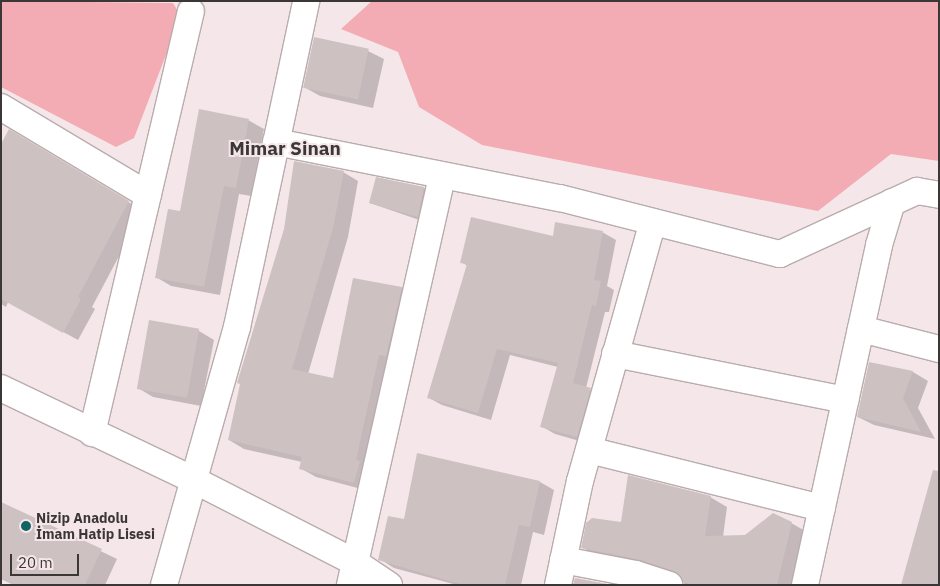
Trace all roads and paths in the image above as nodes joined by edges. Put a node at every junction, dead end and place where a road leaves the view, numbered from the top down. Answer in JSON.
{"nodes":[{"id":1,"x":306,"y":1,"type":"edge"},
{"id":2,"x":191,"y":11,"type":"dead end"},
{"id":3,"x":1,"y":107,"type":"edge"},
{"id":4,"x":276,"y":142,"type":"junction"},
{"id":5,"x":442,"y":176,"type":"junction"},
{"id":6,"x":148,"y":195,"type":"junction"},
{"id":7,"x":939,"y":195,"type":"edge"},
{"id":8,"x":892,"y":202,"type":"junction"},
{"id":9,"x":653,"y":222,"type":"junction"},
{"id":10,"x":861,"y":329,"type":"junction"},
{"id":11,"x":939,"y":349,"type":"edge"},
{"id":12,"x":614,"y":354,"type":"junction"},
{"id":13,"x":1,"y":388,"type":"edge"},
{"id":14,"x":845,"y":400,"type":"junction"},
{"id":15,"x":92,"y":433,"type":"junction"},
{"id":16,"x":588,"y":450,"type":"junction"},
{"id":17,"x":194,"y":480,"type":"junction"},
{"id":18,"x":822,"y":508,"type":"junction"},
{"id":19,"x":563,"y":560,"type":"junction"},
{"id":20,"x":353,"y":574,"type":"edge"},
{"id":21,"x":164,"y":585,"type":"edge"},
{"id":22,"x":389,"y":585,"type":"edge"},
{"id":23,"x":558,"y":585,"type":"edge"},
{"id":24,"x":669,"y":585,"type":"edge"},
{"id":25,"x":805,"y":585,"type":"edge"}],
"edges":[{"from":1,"to":4,"type":"street"},
{"from":2,"to":6,"type":"street"},
{"from":3,"to":6,"type":"street"},
{"from":4,"to":5,"type":"street"},
{"from":4,"to":17,"type":"street"},
{"from":5,"to":9,"type":"street"},
{"from":5,"to":20,"type":"street"},
{"from":6,"to":15,"type":"street"},
{"from":7,"to":8,"type":"street"},
{"from":8,"to":9,"type":"street"},
{"from":8,"to":10,"type":"street"},
{"from":9,"to":12,"type":"street"},
{"from":10,"to":11,"type":"street"},
{"from":10,"to":14,"type":"street"},
{"from":12,"to":14,"type":"street"},
{"from":12,"to":16,"type":"street"},
{"from":13,"to":15,"type":"street"},
{"from":14,"to":18,"type":"street"},
{"from":15,"to":17,"type":"street"},
{"from":16,"to":18,"type":"street"},
{"from":16,"to":19,"type":"street"},
{"from":17,"to":20,"type":"street"},
{"from":17,"to":21,"type":"street"},
{"from":18,"to":25,"type":"street"},
{"from":19,"to":23,"type":"street"},
{"from":19,"to":24,"type":"street"},
{"from":20,"to":22,"type":"street"}]}
